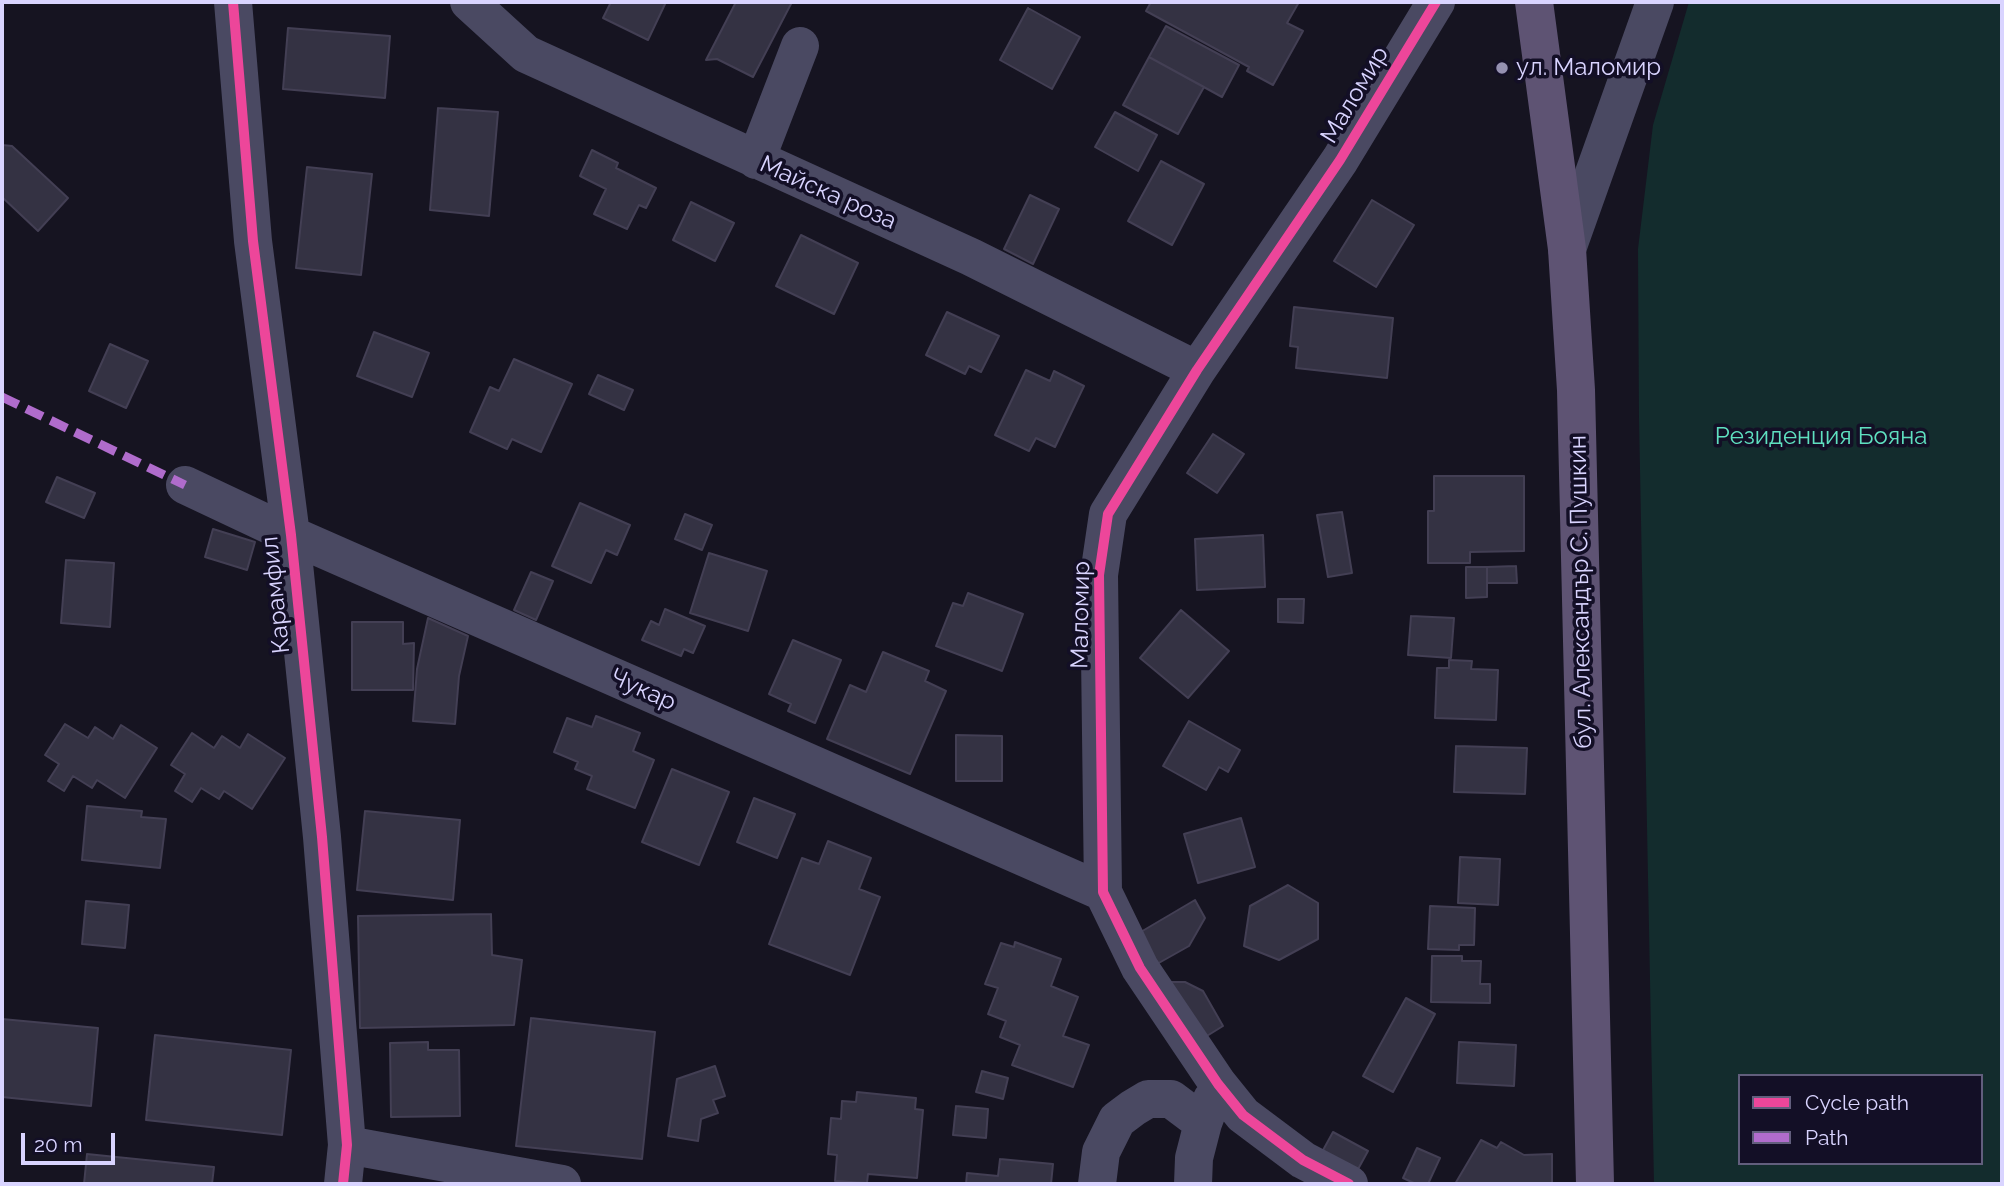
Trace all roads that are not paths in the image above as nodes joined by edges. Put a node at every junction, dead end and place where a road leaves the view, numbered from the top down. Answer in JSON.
{"nodes":[{"id":1,"x":233,"y":2,"type":"edge"},
{"id":2,"x":469,"y":2,"type":"edge"},
{"id":3,"x":1436,"y":2,"type":"edge"},
{"id":4,"x":1534,"y":2,"type":"edge"},
{"id":5,"x":1655,"y":2,"type":"edge"},
{"id":6,"x":800,"y":46,"type":"dead end"},
{"id":7,"x":756,"y":160,"type":"junction"},
{"id":8,"x":1567,"y":249,"type":"junction"},
{"id":9,"x":1197,"y":370,"type":"junction"},
{"id":10,"x":185,"y":485,"type":"dead end"},
{"id":11,"x":291,"y":535,"type":"junction"},
{"id":12,"x":1103,"y":892,"type":"junction"},
{"id":13,"x":1218,"y":1084,"type":"junction"},
{"id":14,"x":1203,"y":1123,"type":"junction"},
{"id":15,"x":347,"y":1145,"type":"junction"},
{"id":16,"x":343,"y":1184,"type":"edge"},
{"id":17,"x":562,"y":1184,"type":"edge"},
{"id":18,"x":1097,"y":1184,"type":"edge"},
{"id":19,"x":1193,"y":1184,"type":"edge"},
{"id":20,"x":1349,"y":1184,"type":"edge"},
{"id":21,"x":1595,"y":1184,"type":"edge"}],
"edges":[{"from":1,"to":11,"type":"street","name":"Карамфил"},
{"from":2,"to":7,"type":"street","name":"Майска роза"},
{"from":3,"to":9,"type":"street","name":"Маломир"},
{"from":4,"to":8,"type":"main road","name":"бул. Александър С. Пушкин"},
{"from":5,"to":8,"type":"street"},
{"from":6,"to":7,"type":"street"},
{"from":7,"to":9,"type":"street","name":"Майска роза"},
{"from":8,"to":21,"type":"main road","name":"бул. Александър С. Пушкин"},
{"from":9,"to":12,"type":"street","name":"Маломир"},
{"from":10,"to":11,"type":"street","name":"Чукар"},
{"from":11,"to":12,"type":"street","name":"Чукар"},
{"from":11,"to":15,"type":"street","name":"Карамфил"},
{"from":12,"to":13,"type":"street","name":"Маломир"},
{"from":13,"to":14,"type":"street"},
{"from":13,"to":20,"type":"street","name":"Маломир"},
{"from":14,"to":18,"type":"street"},
{"from":14,"to":19,"type":"street"},
{"from":15,"to":16,"type":"street","name":"Карамфил"},
{"from":15,"to":17,"type":"street"}]}
